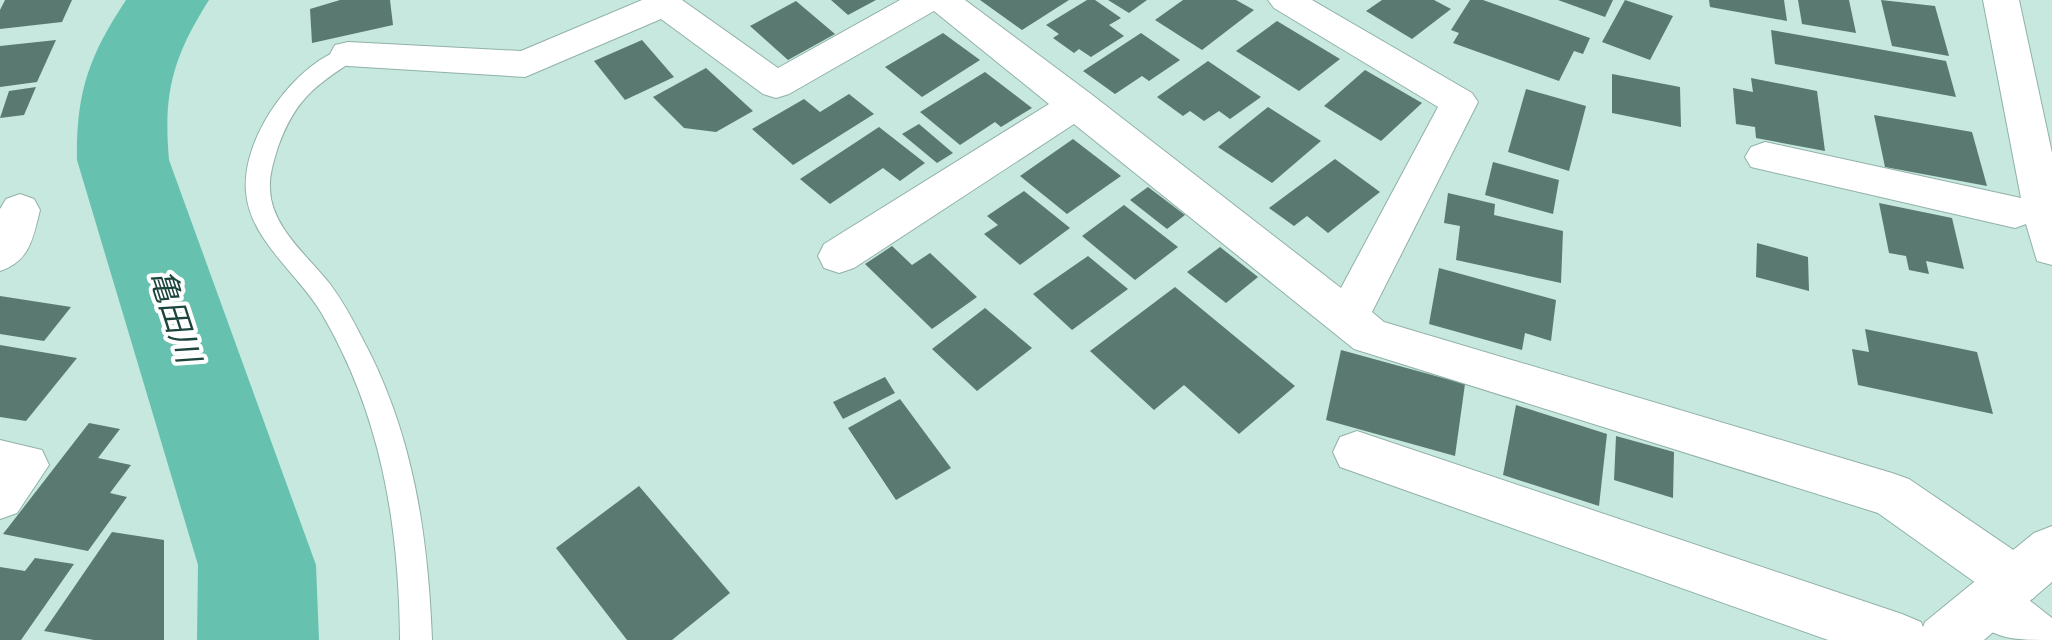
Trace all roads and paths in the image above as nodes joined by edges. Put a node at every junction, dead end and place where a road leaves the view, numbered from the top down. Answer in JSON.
{"nodes":[{"id":1,"x":927,"y":0,"type":"edge"},
{"id":2,"x":942,"y":0,"type":"edge"},
{"id":3,"x":1286,"y":0,"type":"edge"},
{"id":4,"x":2001,"y":0,"type":"edge"},
{"id":5,"x":348,"y":54,"type":"joint"},
{"id":6,"x":1078,"y":103,"type":"junction"},
{"id":7,"x":1765,"y":157,"type":"dead end"},
{"id":8,"x":20,"y":210,"type":"dead end"},
{"id":9,"x":2015,"y":212,"type":"dead end"},
{"id":10,"x":2052,"y":249,"type":"edge"},
{"id":11,"x":0,"y":254,"type":"edge"},
{"id":12,"x":839,"y":256,"type":"dead end"},
{"id":13,"x":1347,"y":318,"type":"junction"},
{"id":14,"x":1357,"y":452,"type":"dead end"},
{"id":15,"x":0,"y":461,"type":"edge"},
{"id":16,"x":0,"y":497,"type":"edge"},
{"id":17,"x":2020,"y":578,"type":"edge"},
{"id":18,"x":416,"y":640,"type":"edge"},
{"id":19,"x":1902,"y":640,"type":"edge"},
{"id":20,"x":1944,"y":640,"type":"edge"},
{"id":21,"x":2038,"y":640,"type":"edge"}],
"edges":[{"from":1,"to":5,"type":"street"},
{"from":2,"to":6,"type":"street"},
{"from":3,"to":13,"type":"street"},
{"from":4,"to":10,"type":"street"},
{"from":5,"to":18,"type":"lane"},
{"from":6,"to":12,"type":"street"},
{"from":6,"to":13,"type":"street"},
{"from":7,"to":9,"type":"street"},
{"from":8,"to":11,"type":"street"},
{"from":13,"to":17,"type":"street"},
{"from":14,"to":19,"type":"street"},
{"from":15,"to":16,"type":"street"},
{"from":17,"to":20,"type":"street"},
{"from":17,"to":21,"type":"street"}]}
